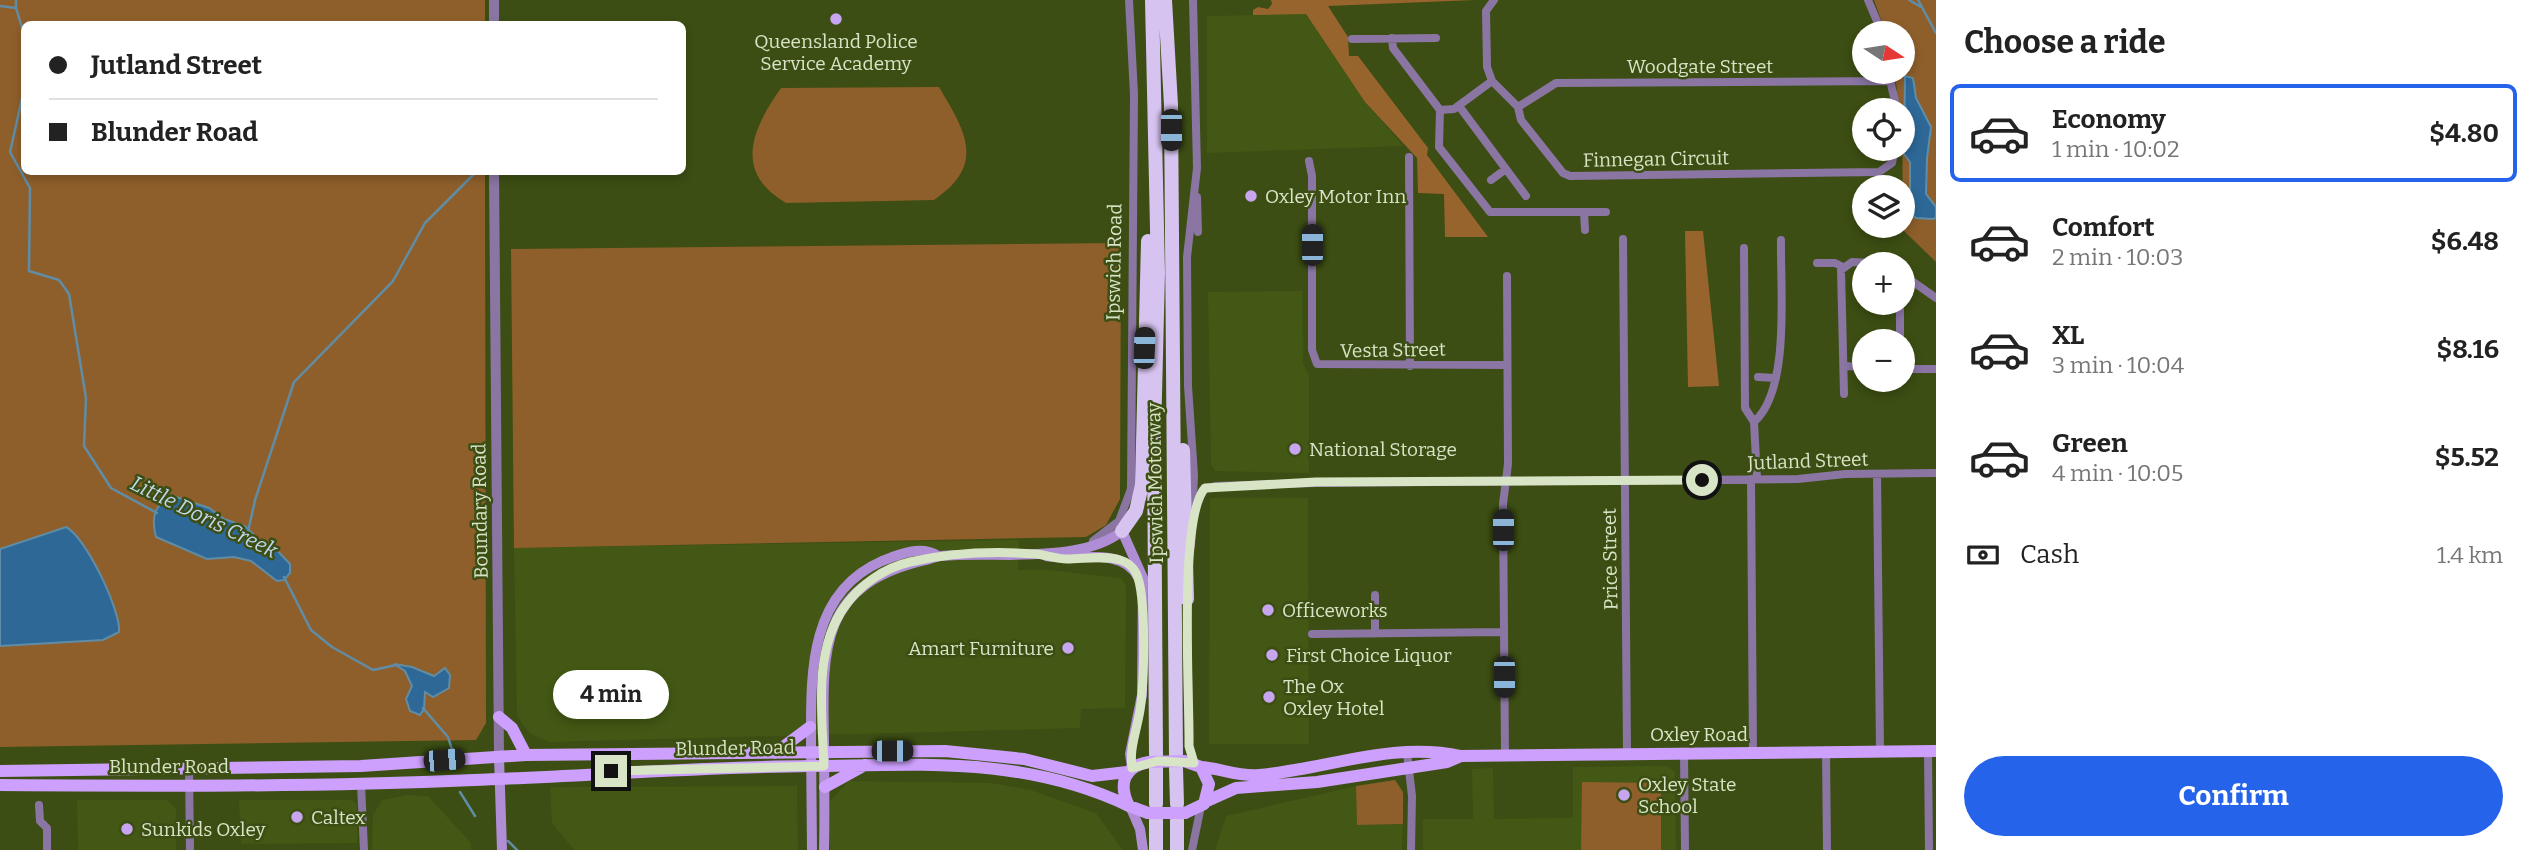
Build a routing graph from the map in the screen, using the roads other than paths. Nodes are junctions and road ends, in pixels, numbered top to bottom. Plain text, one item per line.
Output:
1 (494, 0) edge
2 (1129, 0) edge
3 (1152, 0) edge
4 (1165, 0) edge
5 (1175, 0) edge
6 (1193, 0) edge
7 (1494, 0) edge
8 (1868, 0) edge
9 (494, 21) edge
10 (1877, 21) edge
11 (1392, 38) junction
12 (1436, 38) dead end
13 (1352, 39) dead end
14 (1168, 45) junction
15 (1852, 77) edge
16 (1492, 81) junction
17 (1459, 106) junction
18 (1518, 107) junction
19 (1440, 110) junction
20 (1409, 157) dead end
21 (1157, 160) junction
22 (1197, 160) junction
23 (1309, 161) dead end
24 (1892, 161) edge
25 (1506, 169) junction
26 (494, 175) edge
27 (1491, 180) dead end
28 (1526, 196) dead end
29 (1584, 212) junction
30 (1606, 212) dead end
31 (1585, 230) dead end
32 (1198, 232) dead end
33 (1623, 239) dead end
34 (1781, 240) dead end
35 (1744, 248) dead end
36 (1852, 262) edge
37 (1817, 263) dead end
38 (1843, 267) junction
39 (1507, 276) dead end
40 (1915, 284) edge
41 (1936, 298) edge
42 (1507, 365) junction
43 (1410, 366) junction
44 (1844, 366) junction
45 (1852, 366) edge
46 (1915, 369) edge
47 (1936, 369) edge
48 (1758, 377) dead end
49 (1775, 378) junction
50 (1844, 394) dead end
51 (1754, 422) junction
52 (1174, 424) junction
53 (1936, 473) edge
54 (1877, 474) junction
55 (1754, 479) junction
56 (1625, 480) junction
57 (1505, 481) junction
58 (1194, 514) junction
59 (1120, 526) junction
60 (1037, 554) junction
61 (938, 556) junction
62 (1375, 595) dead end
63 (1142, 596) junction
64 (1187, 599) junction
65 (1504, 632) junction
66 (1312, 634) dead end
67 (1375, 634) junction
68 (499, 717) junction
69 (810, 727) junction
70 (817, 751) junction
71 (1880, 751) junction
72 (1932, 751) edge
73 (1753, 752) junction
74 (1826, 752) junction
75 (775, 753) junction
76 (1407, 753) junction
77 (1684, 753) junction
78 (1627, 754) junction
79 (526, 755) junction
80 (1505, 755) junction
81 (1461, 756) junction
82 (499, 757) junction
83 (1154, 762) junction
84 (1186, 763) junction
85 (865, 765) junction
86 (818, 766) junction
87 (1409, 767) junction
88 (189, 768) junction
89 (1130, 770) junction
90 (0, 771) edge
91 (500, 778) junction
92 (361, 784) junction
93 (0, 785) edge
94 (189, 786) junction
95 (825, 787) junction
96 (1204, 803) junction
97 (39, 804) dead end
98 (1129, 806) junction
99 (1153, 812) junction
100 (1179, 812) junction
101 (47, 850) edge
102 (190, 850) edge
103 (364, 850) edge
104 (502, 850) edge
105 (812, 850) edge
106 (824, 850) edge
107 (1143, 850) edge
108 (1156, 850) edge
109 (1177, 850) edge
110 (1192, 850) edge
111 (1411, 850) edge
112 (1685, 850) edge
113 (1827, 850) edge
114 (1929, 850) edge

1 - 9 street
2 - 59 street, Ipswich Road
3 - 21 highway, Ipswich Motorway
4 - 14 highway, Ipswich Motorway
5 - 14 highway
6 - 22 street
7 - 16 street
8 - 10 street
11 - 12 street
11 - 13 street
11 - 19 street
14 - 52 highway, Ipswich Motorway
15 - 18 street, Woodgate Street
16 - 17 street
16 - 18 street, Finnegan Circuit
17 - 19 street
17 - 25 street
18 - 24 street, Finnegan Circuit
19 - 29 street
20 - 43 street
21 - 59 highway
21 - 83 highway, Ipswich Motorway
22 - 32 street
22 - 58 street
23 - 43 street, Vesta Street
25 - 27 street
25 - 28 street
26 - 68 street, Boundary Road
29 - 30 street
29 - 31 street
33 - 56 street, Price Street
34 - 49 street
35 - 51 street
36 - 38 street
37 - 38 street
38 - 44 street
39 - 42 street
40 - 41 street
42 - 43 street, Vesta Street
42 - 57 street
44 - 45 street
44 - 50 street
46 - 47 street
48 - 49 street
49 - 51 street
51 - 55 street
52 - 64 highway
52 - 84 highway, Ipswich Motorway
53 - 54 street, Jutland Street
54 - 55 street, Jutland Street
54 - 71 street
55 - 56 street, Jutland Street
55 - 73 street
56 - 57 street, Jutland Street
56 - 78 street, Price Street
57 - 58 street, Jutland Street
57 - 65 street
58 - 64 street
59 - 60 main road
59 - 63 main road
60 - 61 main road
60 - 63 main road
61 - 69 main road
61 - 70 main road
62 - 67 street
63 - 89 main road
64 - 84 street
65 - 67 street
65 - 80 street
66 - 67 street
68 - 79 main road
68 - 82 street, Boundary Road
69 - 70 main road
69 - 75 main road
70 - 75 main road, Blunder Road
70 - 86 main road
70 - 89 main road, Blunder Road
71 - 72 main road, Oxley Road
71 - 74 main road, Oxley Road
72 - 114 street
73 - 74 main road, Oxley Road
73 - 77 main road, Oxley Road
74 - 113 street
75 - 79 main road, Blunder Road
76 - 81 main road, Oxley Road
76 - 84 main road, Oxley Road
76 - 87 street
77 - 78 main road, Oxley Road
77 - 112 street
78 - 80 main road, Oxley Road
79 - 82 main road, Blunder Road
80 - 81 main road, Oxley Road
81 - 87 main road, Oxley Road
82 - 88 main road, Blunder Road
82 - 91 main road, Boundary Road
83 - 84 main road, Oxley Road, bridge
83 - 89 main road, Blunder Road
83 - 99 highway, Ipswich Motorway
84 - 96 main road
84 - 100 highway, Ipswich Motorway
85 - 86 main road, Blunder Road
85 - 95 main road
85 - 98 main road, Blunder Road
86 - 91 main road, Blunder Road
86 - 95 main road
86 - 105 main road
87 - 96 main road, Oxley Road
87 - 111 street
88 - 90 main road, Blunder Road
88 - 94 street
89 - 98 main road
91 - 92 main road, Blunder Road
91 - 104 main road, Boundary Road
92 - 94 main road, Blunder Road
92 - 103 street
93 - 94 main road, Blunder Road
94 - 102 street
95 - 106 main road
96 - 100 main road, Oxley Road
96 - 110 street
97 - 101 street
98 - 99 main road, Blunder Road
98 - 107 main road
99 - 100 main road, bridge
99 - 108 highway, Ipswich Motorway
100 - 109 highway, Ipswich Motorway

